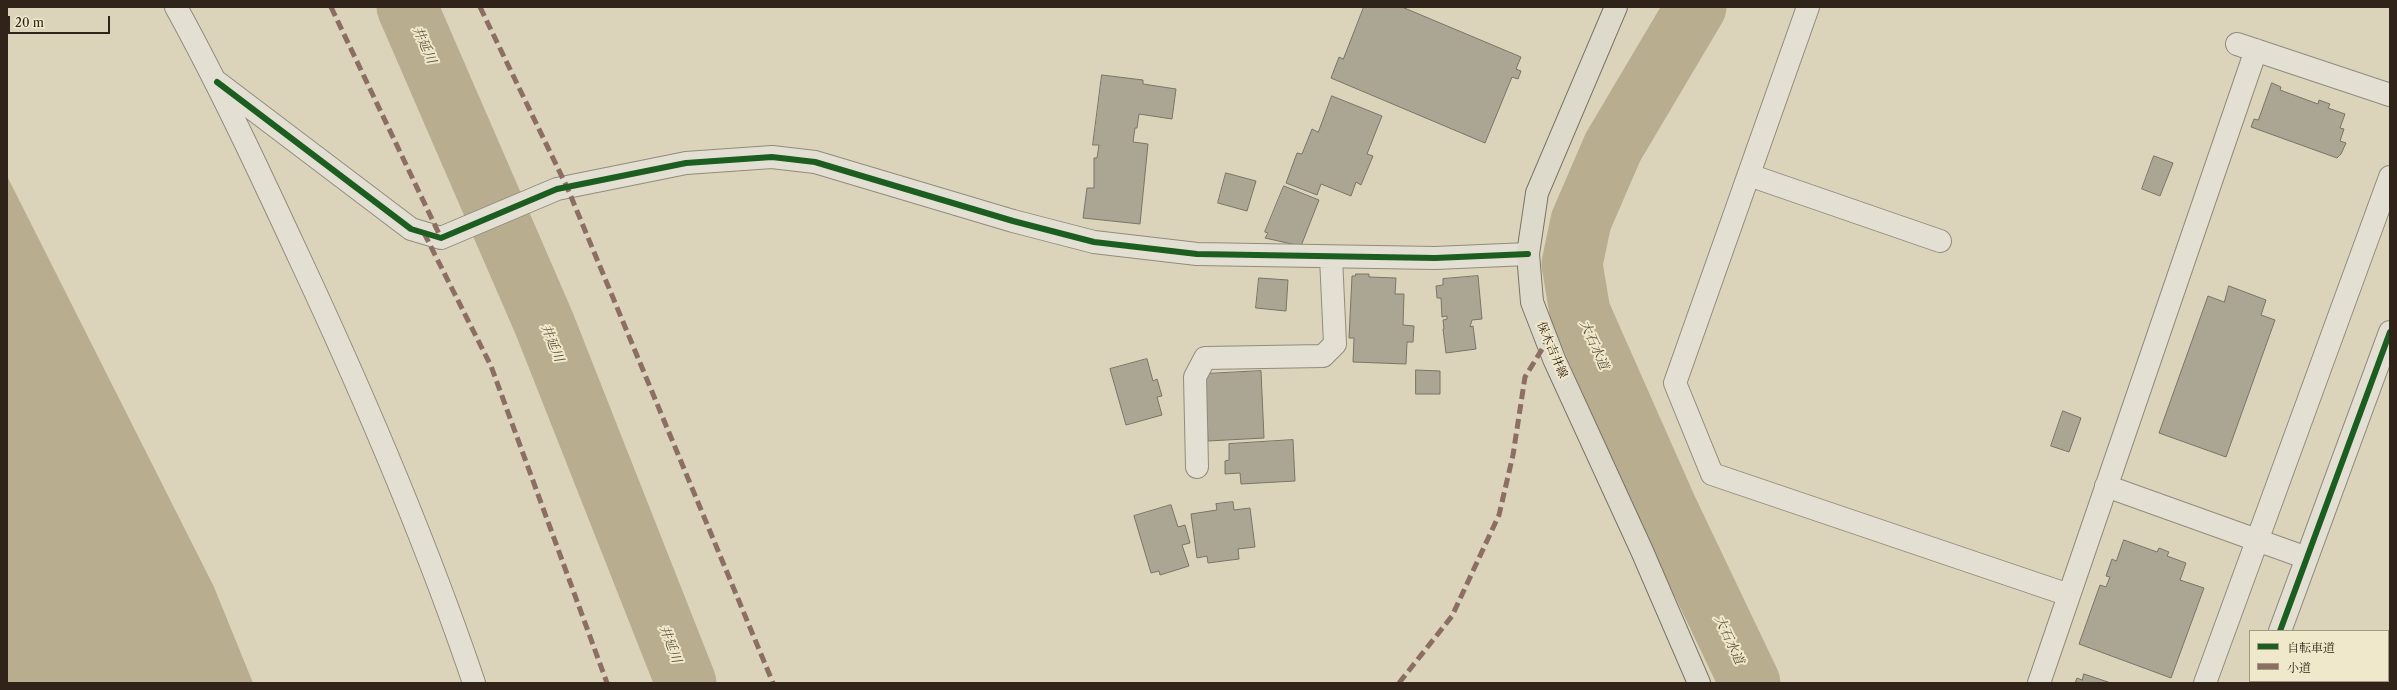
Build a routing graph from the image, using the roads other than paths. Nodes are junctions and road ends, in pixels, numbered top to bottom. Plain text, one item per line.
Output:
1 (176, 7) edge
2 (1616, 7) edge
3 (1808, 7) edge
4 (217, 82) junction
5 (2390, 95) edge
6 (1749, 175) junction
7 (2390, 177) edge
8 (1940, 241) dead end
9 (1528, 254) junction
10 (1331, 257) junction
11 (2390, 332) edge
12 (1197, 467) dead end
13 (2106, 486) junction
14 (2257, 540) junction
15 (2307, 558) junction
16 (2069, 595) junction
17 (2280, 630) edge
18 (474, 683) edge
19 (1699, 683) edge
20 (2039, 683) edge
21 (2205, 683) edge

1 - 4 street
2 - 9 main road, 保木吉井線
3 - 6 street
4 - 10 street
4 - 18 street
5 - 13 street
6 - 8 street
6 - 16 street
7 - 14 street
9 - 10 street
9 - 19 main road, 保木吉井線
10 - 12 street
11 - 15 street
13 - 14 street
13 - 16 street
14 - 15 street
14 - 21 street
15 - 17 street
16 - 20 street

